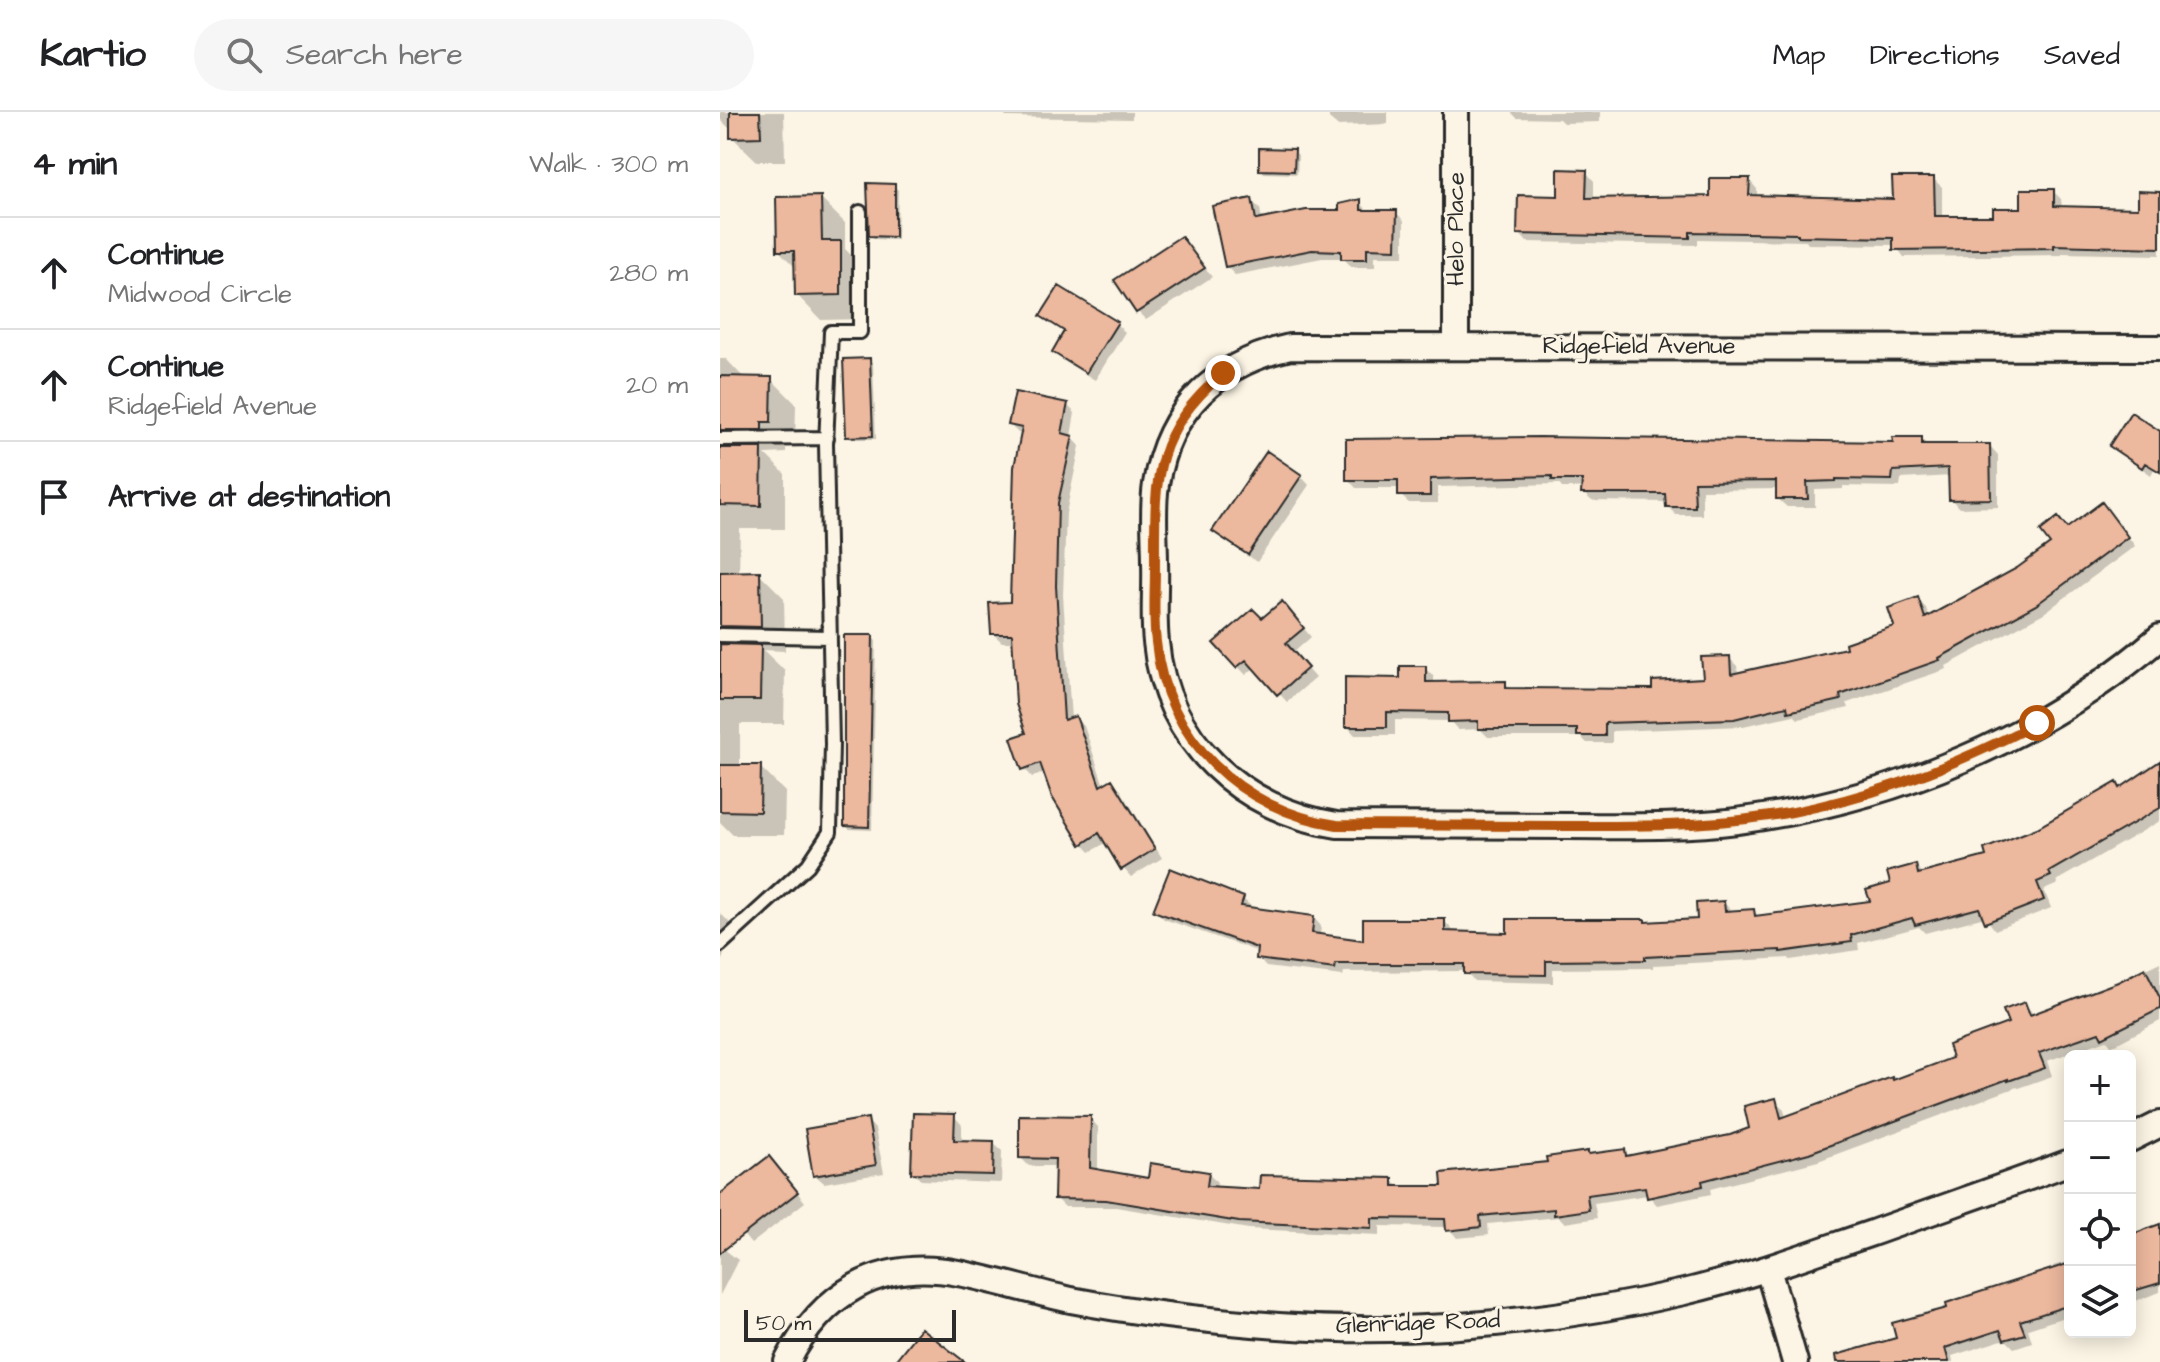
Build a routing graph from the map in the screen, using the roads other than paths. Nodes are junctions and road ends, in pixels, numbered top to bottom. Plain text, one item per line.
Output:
1 (1456, 112) edge
2 (860, 212) dead end
3 (1456, 345) junction
4 (2160, 348) edge
5 (827, 438) junction
6 (720, 439) edge
7 (720, 635) edge
8 (830, 637) junction
9 (2160, 637) edge
10 (720, 945) edge
11 (2160, 1124) edge
12 (2136, 1136) edge
13 (2064, 1164) edge
14 (1768, 1269) junction
15 (787, 1362) edge
16 (1795, 1362) edge

1 - 3 street, Helo Place
2 - 5 lane
3 - 4 street, Ridgefield Avenue
3 - 9 street, Ridgefield Avenue
5 - 6 lane
5 - 8 lane
7 - 8 lane
8 - 10 lane
11 - 12 street
13 - 14 street, Glenridge Road
14 - 15 street, Glenridge Road
14 - 16 street

